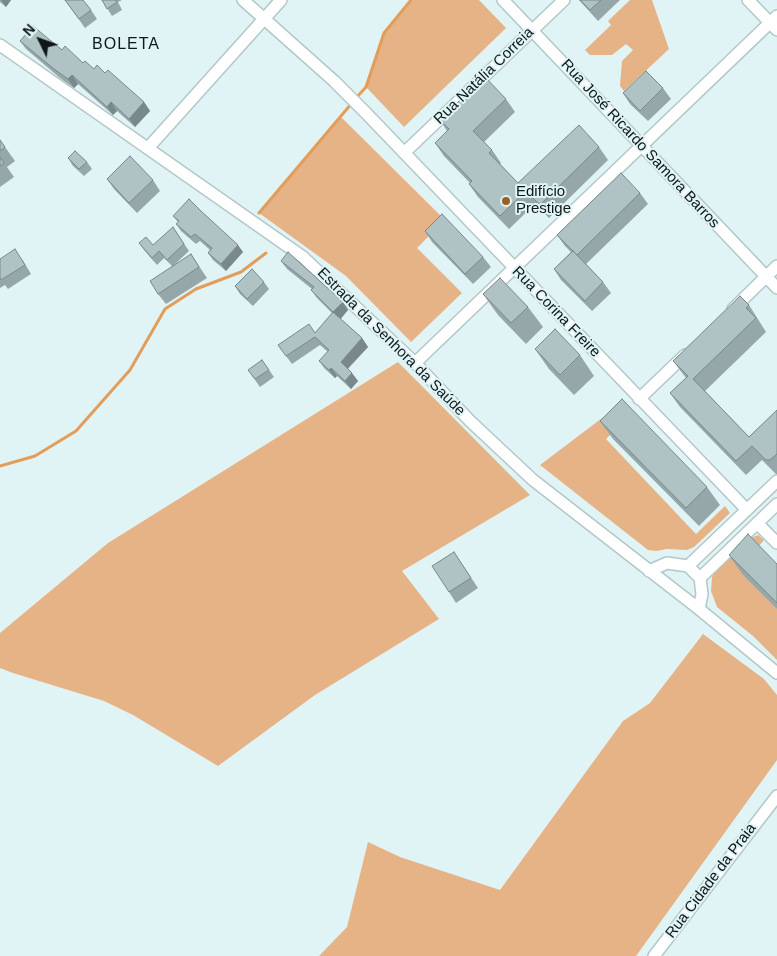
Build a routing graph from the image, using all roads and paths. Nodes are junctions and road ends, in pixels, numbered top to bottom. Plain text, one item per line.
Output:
1 (243, 0) edge
2 (282, 0) edge
3 (503, 0) edge
4 (564, 0) edge
5 (748, 0) edge
6 (264, 19) junction
7 (775, 23) edge
8 (532, 30) junction
9 (0, 45) edge
10 (641, 147) junction
11 (148, 148) junction
12 (404, 153) junction
13 (777, 266) edge
14 (514, 268) junction
15 (766, 277) junction
16 (777, 288) edge
17 (723, 318) edge
18 (695, 345) edge
19 (415, 363) junction
20 (639, 398) junction
21 (777, 481) edge
22 (777, 504) edge
23 (747, 510) junction
24 (757, 523) junction
25 (777, 543) edge
26 (688, 566) junction
27 (649, 571) junction
28 (700, 578) junction
29 (699, 609) junction
30 (764, 662) junction
31 (777, 673) edge
32 (777, 678) edge
33 (777, 792) edge
34 (777, 796) edge
35 (768, 807) junction
36 (654, 956) edge

1 - 6 street, Rua Corina Freire
2 - 6 street
3 - 8 street, Rua José Ricardo Samora Barros
4 - 8 street, Rua Natália Correia
5 - 7 street
6 - 11 street
6 - 12 street, Rua Corina Freire
7 - 10 street
8 - 10 street, Rua José Ricardo Samora Barros
8 - 12 street, Rua Natália Correia
9 - 11 street, Estrada da Senhora da Saúde
10 - 14 street
10 - 15 street, Rua José Ricardo Samora Barros
11 - 19 street, Estrada da Senhora da Saúde
12 - 14 street, Rua Corina Freire
13 - 15 street
14 - 19 street
14 - 20 street, Rua Corina Freire
15 - 16 street, Rua José Ricardo Samora Barros
15 - 17 street
18 - 20 street
19 - 27 street, Estrada da Senhora da Saúde
20 - 23 street, Rua Corina Freire
21 - 23 street
22 - 24 street
23 - 26 street
24 - 25 street
24 - 28 street
26 - 27 street
26 - 28 street
27 - 29 street, Estrada da Senhora da Saúde
28 - 29 street
29 - 30 street, Estrada da Senhora da Saúde
30 - 31 street
30 - 32 street
33 - 35 street
34 - 35 street
35 - 36 street, Rua Cidade da Praia

